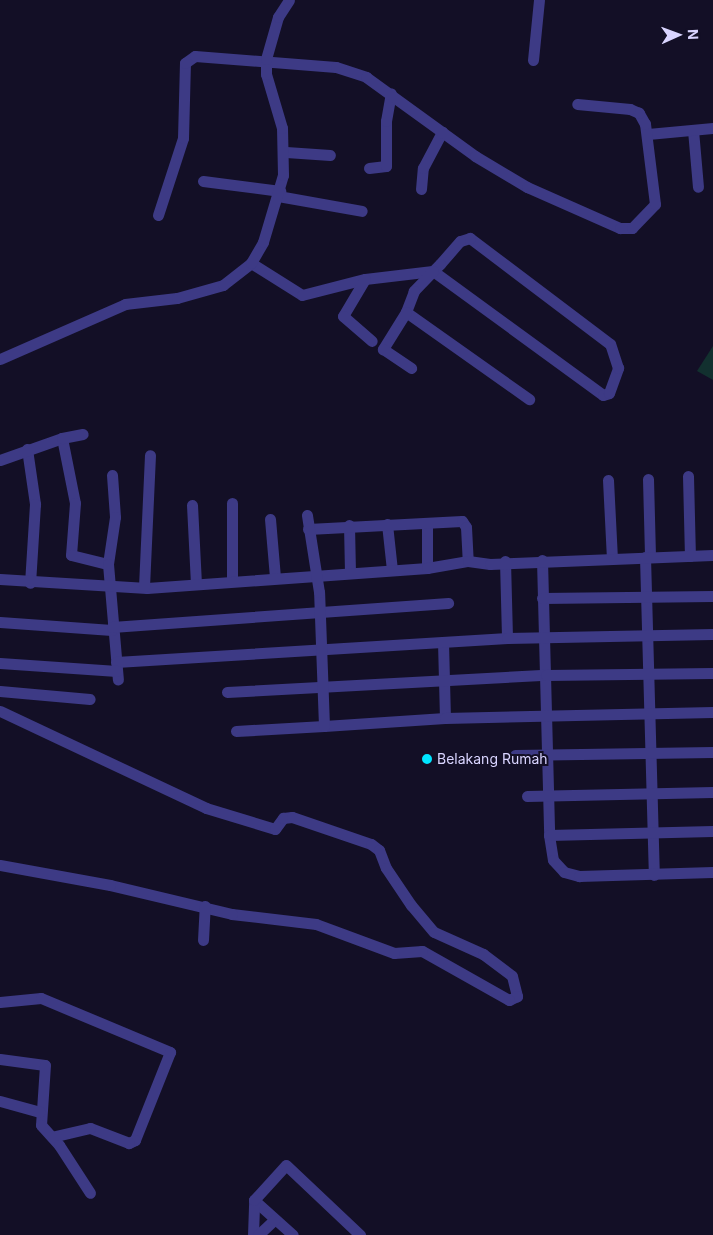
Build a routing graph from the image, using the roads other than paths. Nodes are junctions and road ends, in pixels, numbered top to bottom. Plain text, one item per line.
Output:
1 (289, 0) edge
2 (539, 0) edge
3 (266, 59) junction
4 (532, 60) dead end
5 (391, 93) junction
6 (578, 104) dead end
7 (713, 128) edge
8 (693, 130) junction
9 (442, 132) junction
10 (648, 134) junction
11 (286, 152) junction
12 (330, 155) dead end
13 (369, 168) dead end
14 (203, 181) dead end
15 (698, 187) dead end
16 (421, 190) dead end
17 (279, 193) junction
18 (362, 211) dead end
19 (158, 215) dead end
20 (251, 264) junction
21 (433, 271) junction
22 (365, 279) junction
23 (406, 312) junction
24 (372, 341) dead end
25 (0, 359) edge
26 (411, 368) dead end
27 (530, 399) dead end
28 (83, 434) dead end
29 (62, 438) junction
30 (27, 449) junction
31 (150, 454) dead end
32 (0, 460) edge
33 (112, 475) dead end
34 (688, 476) dead end
35 (648, 479) dead end
36 (608, 480) dead end
37 (232, 503) dead end
38 (192, 505) dead end
39 (307, 515) dead end
40 (270, 519) dead end
41 (427, 523) junction
42 (387, 524) junction
43 (349, 525) junction
44 (308, 529) junction
45 (713, 555) edge
46 (690, 556) junction
47 (648, 557) junction
48 (612, 558) junction
49 (505, 560) junction
50 (542, 560) junction
51 (468, 561) junction
52 (108, 564) junction
53 (427, 568) junction
54 (392, 570) junction
55 (350, 572) junction
56 (315, 575) junction
57 (275, 577) junction
58 (0, 579) edge
59 (232, 580) junction
60 (30, 583) junction
61 (196, 583) junction
62 (108, 585) junction
63 (144, 588) junction
64 (713, 596) edge
65 (542, 598) junction
66 (646, 598) junction
67 (448, 603) dead end
68 (320, 610) junction
69 (0, 622) edge
70 (112, 628) junction
71 (713, 634) edge
72 (647, 635) junction
73 (544, 637) junction
74 (507, 638) junction
75 (443, 642) junction
76 (323, 648) junction
77 (0, 663) edge
78 (117, 671) junction
79 (713, 673) edge
80 (648, 674) junction
81 (546, 675) junction
82 (444, 680) junction
83 (323, 686) junction
84 (0, 691) edge
85 (227, 692) dead end
86 (90, 698) dead end
87 (0, 711) edge
88 (649, 712) junction
89 (713, 712) edge
90 (547, 716) junction
91 (445, 718) junction
92 (324, 726) junction
93 (236, 731) dead end
94 (713, 752) edge
95 (548, 754) junction
96 (651, 754) junction
97 (515, 755) dead end
98 (713, 792) edge
99 (652, 793) junction
100 (527, 796) dead end
101 (550, 796) junction
102 (713, 831) edge
103 (654, 832) junction
104 (549, 835) junction
105 (0, 865) edge
106 (713, 872) edge
107 (654, 875) junction
108 (205, 906) junction
109 (203, 940) dead end
110 (0, 1002) edge
111 (0, 1059) edge
112 (0, 1101) edge
113 (40, 1112) junction
114 (52, 1137) junction
115 (90, 1193) dead end
116 (254, 1200) junction
117 (275, 1219) junction
118 (253, 1235) edge
119 (258, 1235) edge
120 (293, 1235) edge
121 (360, 1235) edge

1 - 3 street
2 - 4 street
3 - 5 street
3 - 11 street
3 - 19 street
5 - 9 street
5 - 13 street
6 - 10 street
7 - 8 street
8 - 10 street
8 - 15 street
9 - 10 street
9 - 16 street
11 - 12 street
11 - 17 street
14 - 17 street
17 - 18 street
17 - 20 street
20 - 22 street
20 - 25 street
21 - 21 street
21 - 22 street
21 - 23 street
22 - 24 street
23 - 26 street
23 - 27 street
28 - 29 street
29 - 30 street
29 - 52 street
30 - 32 street
30 - 60 street
31 - 63 street
33 - 52 street
34 - 46 street
35 - 47 street
36 - 48 street
37 - 59 street
38 - 61 street
39 - 44 street
40 - 57 street
41 - 42 street
41 - 51 street
41 - 53 street
42 - 43 street
42 - 54 street
43 - 44 street
43 - 55 street
44 - 56 street
45 - 46 street
46 - 47 street
47 - 48 street
47 - 66 street
48 - 50 street
49 - 50 street
49 - 51 street
49 - 74 street
50 - 65 street
51 - 53 street
52 - 62 street
53 - 54 street
54 - 55 street
55 - 56 street
56 - 57 street
56 - 68 street
57 - 59 street
58 - 60 street
59 - 61 street
60 - 62 street
61 - 63 street
62 - 63 street
62 - 70 street
64 - 66 street
65 - 66 street
65 - 73 street
66 - 72 street
67 - 68 street
68 - 70 street
68 - 76 street
69 - 70 street
70 - 78 street
71 - 72 street
72 - 73 street
72 - 80 street
73 - 74 street
73 - 81 street
74 - 75 street
75 - 76 street
75 - 82 street
76 - 78 street
76 - 83 street
77 - 78 street
79 - 80 street
80 - 81 street
80 - 88 street
81 - 82 street
81 - 90 street
82 - 83 street
82 - 91 street
83 - 85 street
83 - 92 street
84 - 86 street
87 - 108 street
88 - 89 street
88 - 90 street
88 - 96 street
90 - 91 street
90 - 95 street
91 - 92 street
92 - 93 street
94 - 96 street
95 - 96 street
95 - 97 street
95 - 101 street
96 - 99 street
98 - 99 street
99 - 101 street
99 - 103 street
100 - 101 street
101 - 104 street
102 - 103 street
103 - 104 street
103 - 107 street
104 - 107 street
105 - 108 street
106 - 107 street
108 - 109 street
110 - 114 street
111 - 113 street
112 - 113 street
113 - 114 street
114 - 115 street
116 - 117 street
116 - 118 street
116 - 121 street
117 - 119 street
117 - 120 street

